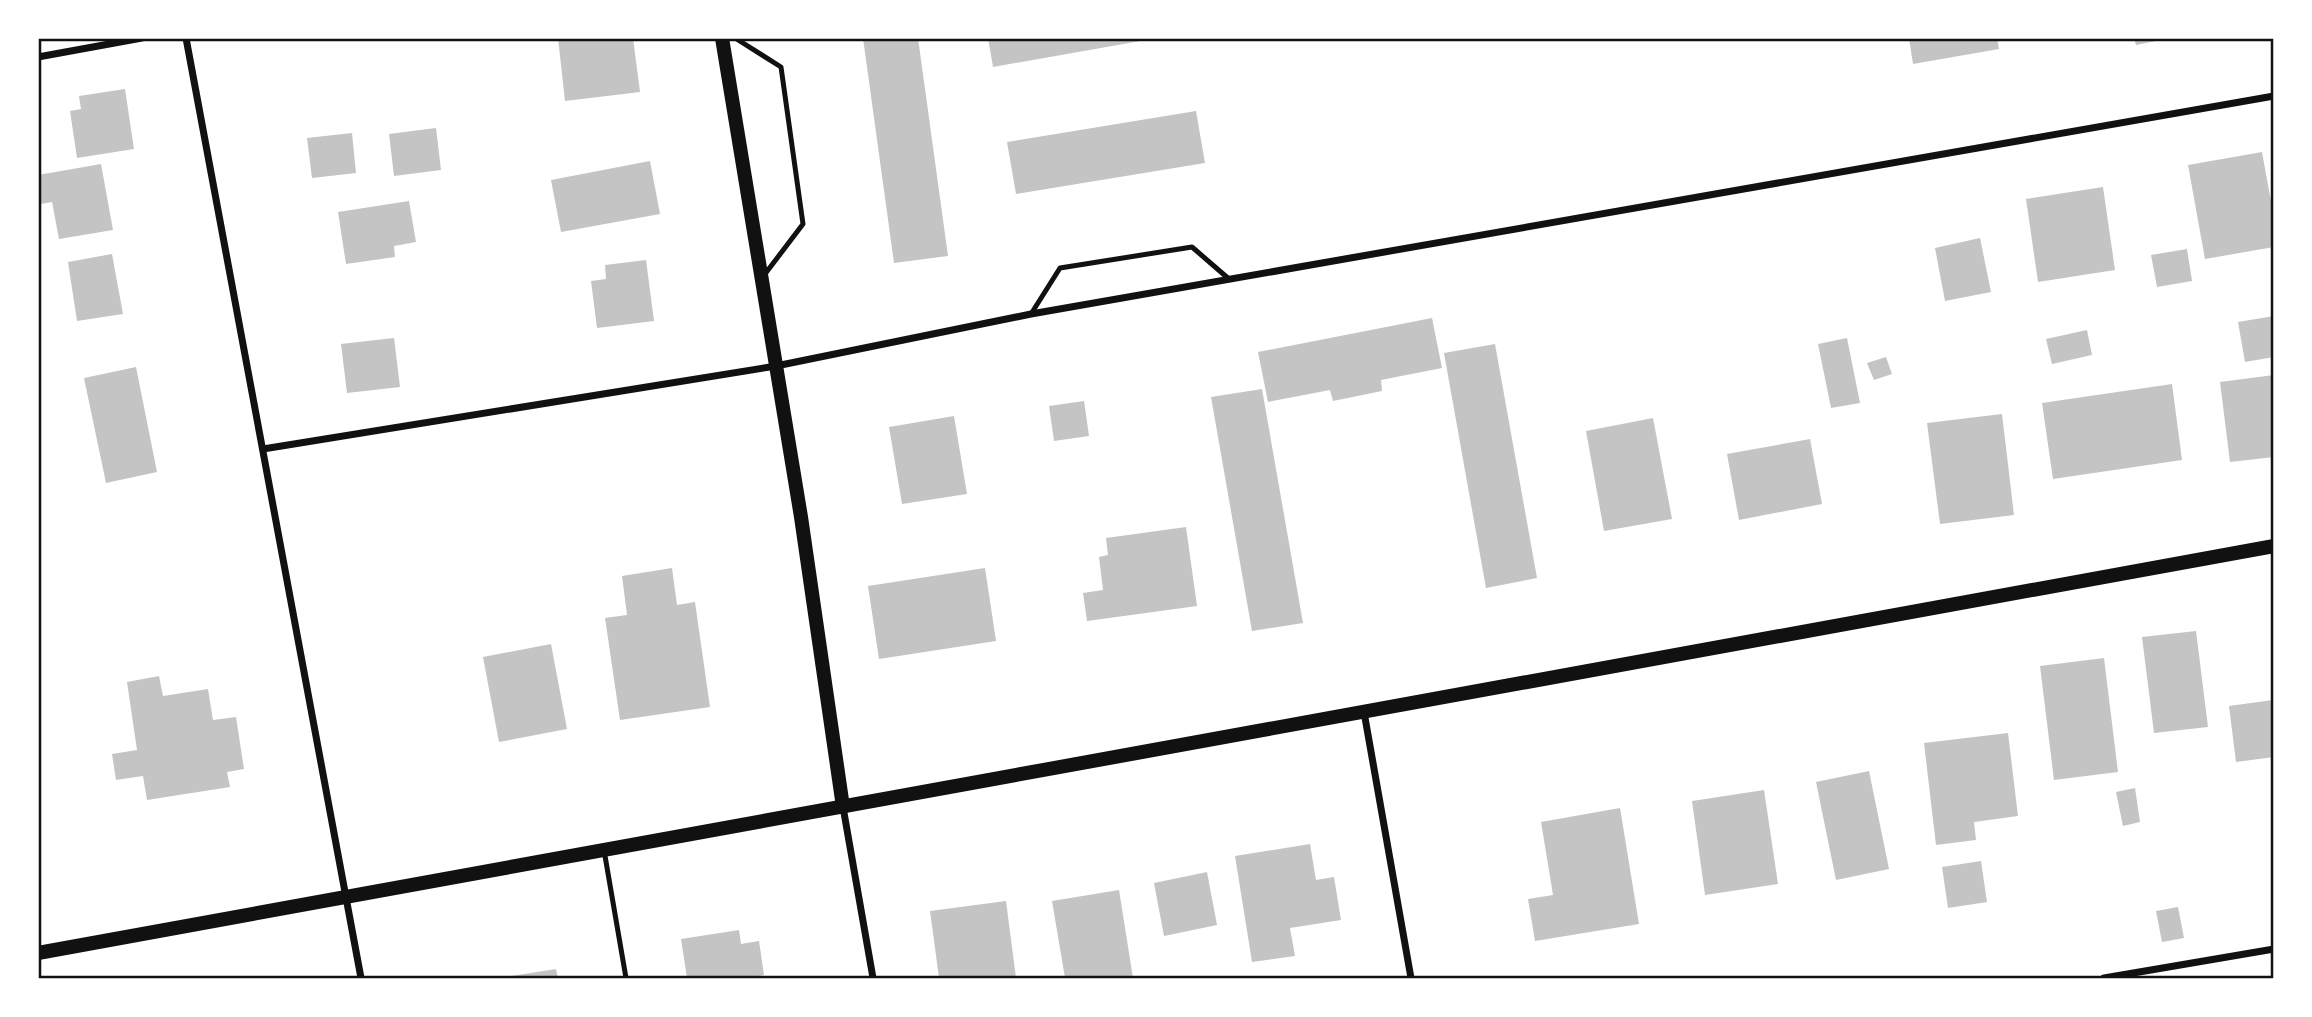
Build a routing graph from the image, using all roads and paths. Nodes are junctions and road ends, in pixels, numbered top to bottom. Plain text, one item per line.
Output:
1 (142, 38) edge
2 (186, 38) edge
3 (723, 38) edge
4 (735, 38) edge
5 (38, 57) edge
6 (2273, 96) edge
7 (761, 279) junction
8 (1229, 279) junction
9 (1031, 314) junction
10 (776, 366) junction
11 (263, 449) junction
12 (2273, 547) edge
13 (1364, 712) junction
14 (843, 807) junction
15 (604, 850) junction
16 (347, 897) junction
17 (2273, 949) edge
18 (38, 953) edge
19 (360, 978) edge
20 (626, 978) edge
21 (873, 978) edge
22 (1411, 978) edge
23 (2104, 978) edge

1 - 5 street
2 - 11 street
3 - 7 main road
4 - 7 lane
6 - 8 street
7 - 10 main road
8 - 9 street
8 - 9 lane
9 - 10 street
10 - 11 street
10 - 14 main road
11 - 16 street
12 - 13 main road
13 - 14 main road
13 - 22 street
14 - 15 main road
14 - 21 street
15 - 16 main road
15 - 20 lane
16 - 18 main road
16 - 19 street
17 - 23 street

